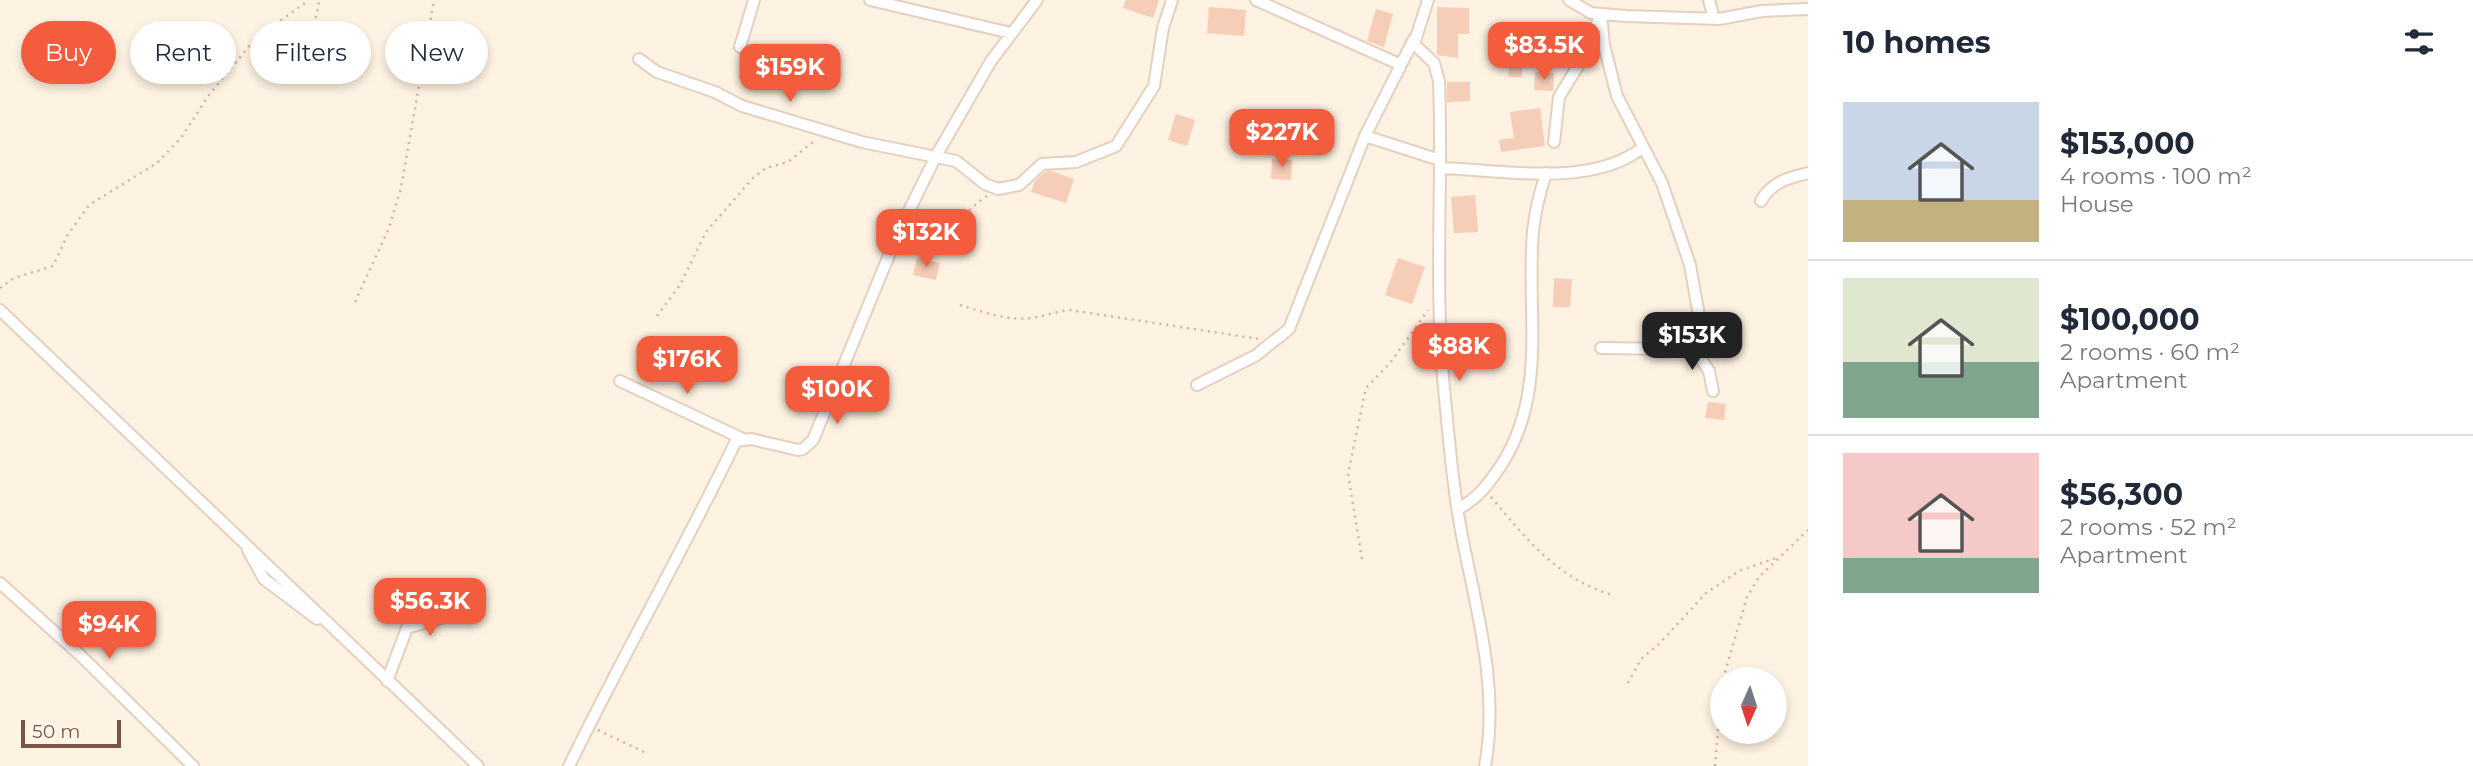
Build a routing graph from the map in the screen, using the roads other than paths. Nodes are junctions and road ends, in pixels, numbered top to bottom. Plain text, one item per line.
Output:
1 (754, 0) edge
2 (870, 0) edge
3 (1037, 0) edge
4 (1172, 0) edge
5 (1256, 0) edge
6 (1428, 0) edge
7 (1569, 0) edge
8 (1709, 0) edge
9 (1808, 9) edge
10 (1601, 15) junction
11 (1714, 19) junction
12 (1012, 33) junction
13 (1414, 39) junction
14 (740, 47) dead end
15 (639, 58) dead end
16 (1399, 64) junction
17 (1365, 136) junction
18 (1554, 142) dead end
19 (1642, 148) junction
20 (936, 156) junction
21 (1440, 164) junction
22 (1546, 173) junction
23 (1808, 173) edge
24 (1761, 201) dead end
25 (0, 310) edge
26 (1691, 344) junction
27 (1601, 348) dead end
28 (620, 382) dead end
29 (1198, 385) dead end
30 (1713, 391) dead end
31 (741, 438) junction
32 (1458, 509) junction
33 (0, 583) edge
34 (454, 592) dead end
35 (387, 681) junction
36 (193, 766) edge
37 (478, 766) edge
38 (569, 766) edge
39 (1485, 766) edge

1 - 14 street
2 - 12 street
3 - 12 street
4 - 20 street
5 - 16 street
6 - 13 street
7 - 10 street
8 - 11 street
9 - 11 street
10 - 11 street
10 - 18 street
10 - 19 street
12 - 20 street
13 - 16 street
13 - 21 street
15 - 20 street
16 - 17 street
17 - 21 street
17 - 29 street
19 - 22 street
19 - 26 street
20 - 31 street
21 - 22 street
21 - 32 street
22 - 32 street
23 - 24 street
25 - 35 street
26 - 27 street
26 - 30 street
28 - 31 street
31 - 38 street
32 - 39 street
33 - 36 street
34 - 35 street
35 - 37 street

